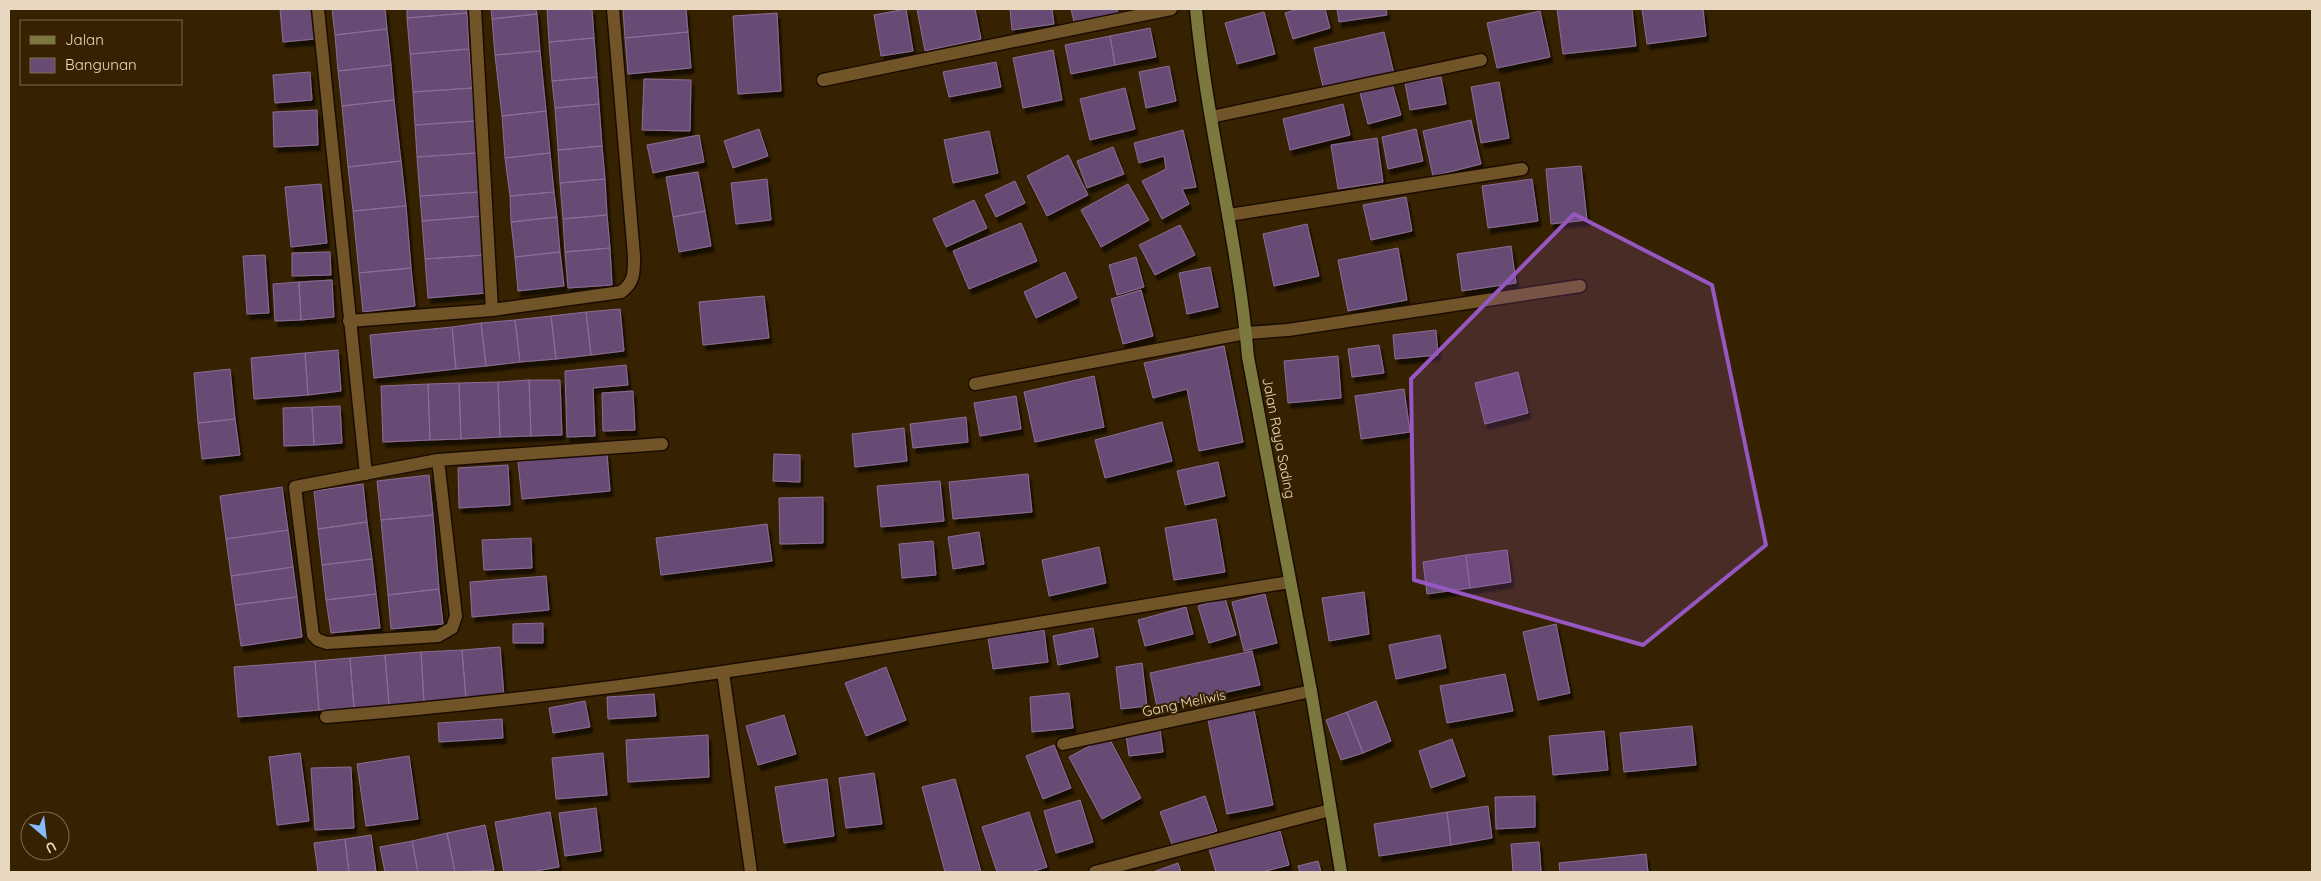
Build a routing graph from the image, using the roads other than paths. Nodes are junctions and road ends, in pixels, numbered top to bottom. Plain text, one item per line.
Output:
1 (318, 9) edge
2 (475, 9) edge
3 (613, 9) edge
4 (1171, 9) edge
5 (1196, 9) edge
6 (1481, 60) dead end
7 (823, 80) dead end
8 (1211, 117) junction
9 (1522, 169) dead end
10 (1229, 216) junction
11 (1580, 286) dead end
12 (492, 310) junction
13 (349, 321) junction
14 (1246, 333) junction
15 (974, 384) dead end
16 (662, 444) dead end
17 (438, 460) junction
18 (366, 474) junction
19 (1290, 582) junction
20 (723, 672) junction
21 (1311, 691) junction
22 (326, 717) dead end
23 (1063, 744) dead end
24 (1330, 810) junction
25 (750, 872) edge
26 (1095, 872) edge
27 (1341, 872) edge

1 - 13 street
2 - 12 street
3 - 12 street
4 - 7 street
5 - 8 street, Jalan Raya Sading
6 - 8 street
8 - 10 street, Jalan Raya Sading
9 - 10 street
10 - 14 street, Jalan Raya Sading
11 - 14 street
12 - 13 street
13 - 18 street
14 - 15 street
14 - 19 street, Jalan Raya Sading
16 - 17 street
17 - 18 street
17 - 18 street
19 - 20 street
19 - 21 street, Jalan Raya Sading
20 - 22 street
20 - 25 street
21 - 23 street, Gang Meliwis
21 - 24 street, Jalan Raya Sading
24 - 26 street
24 - 27 street, Jalan Raya Sading

